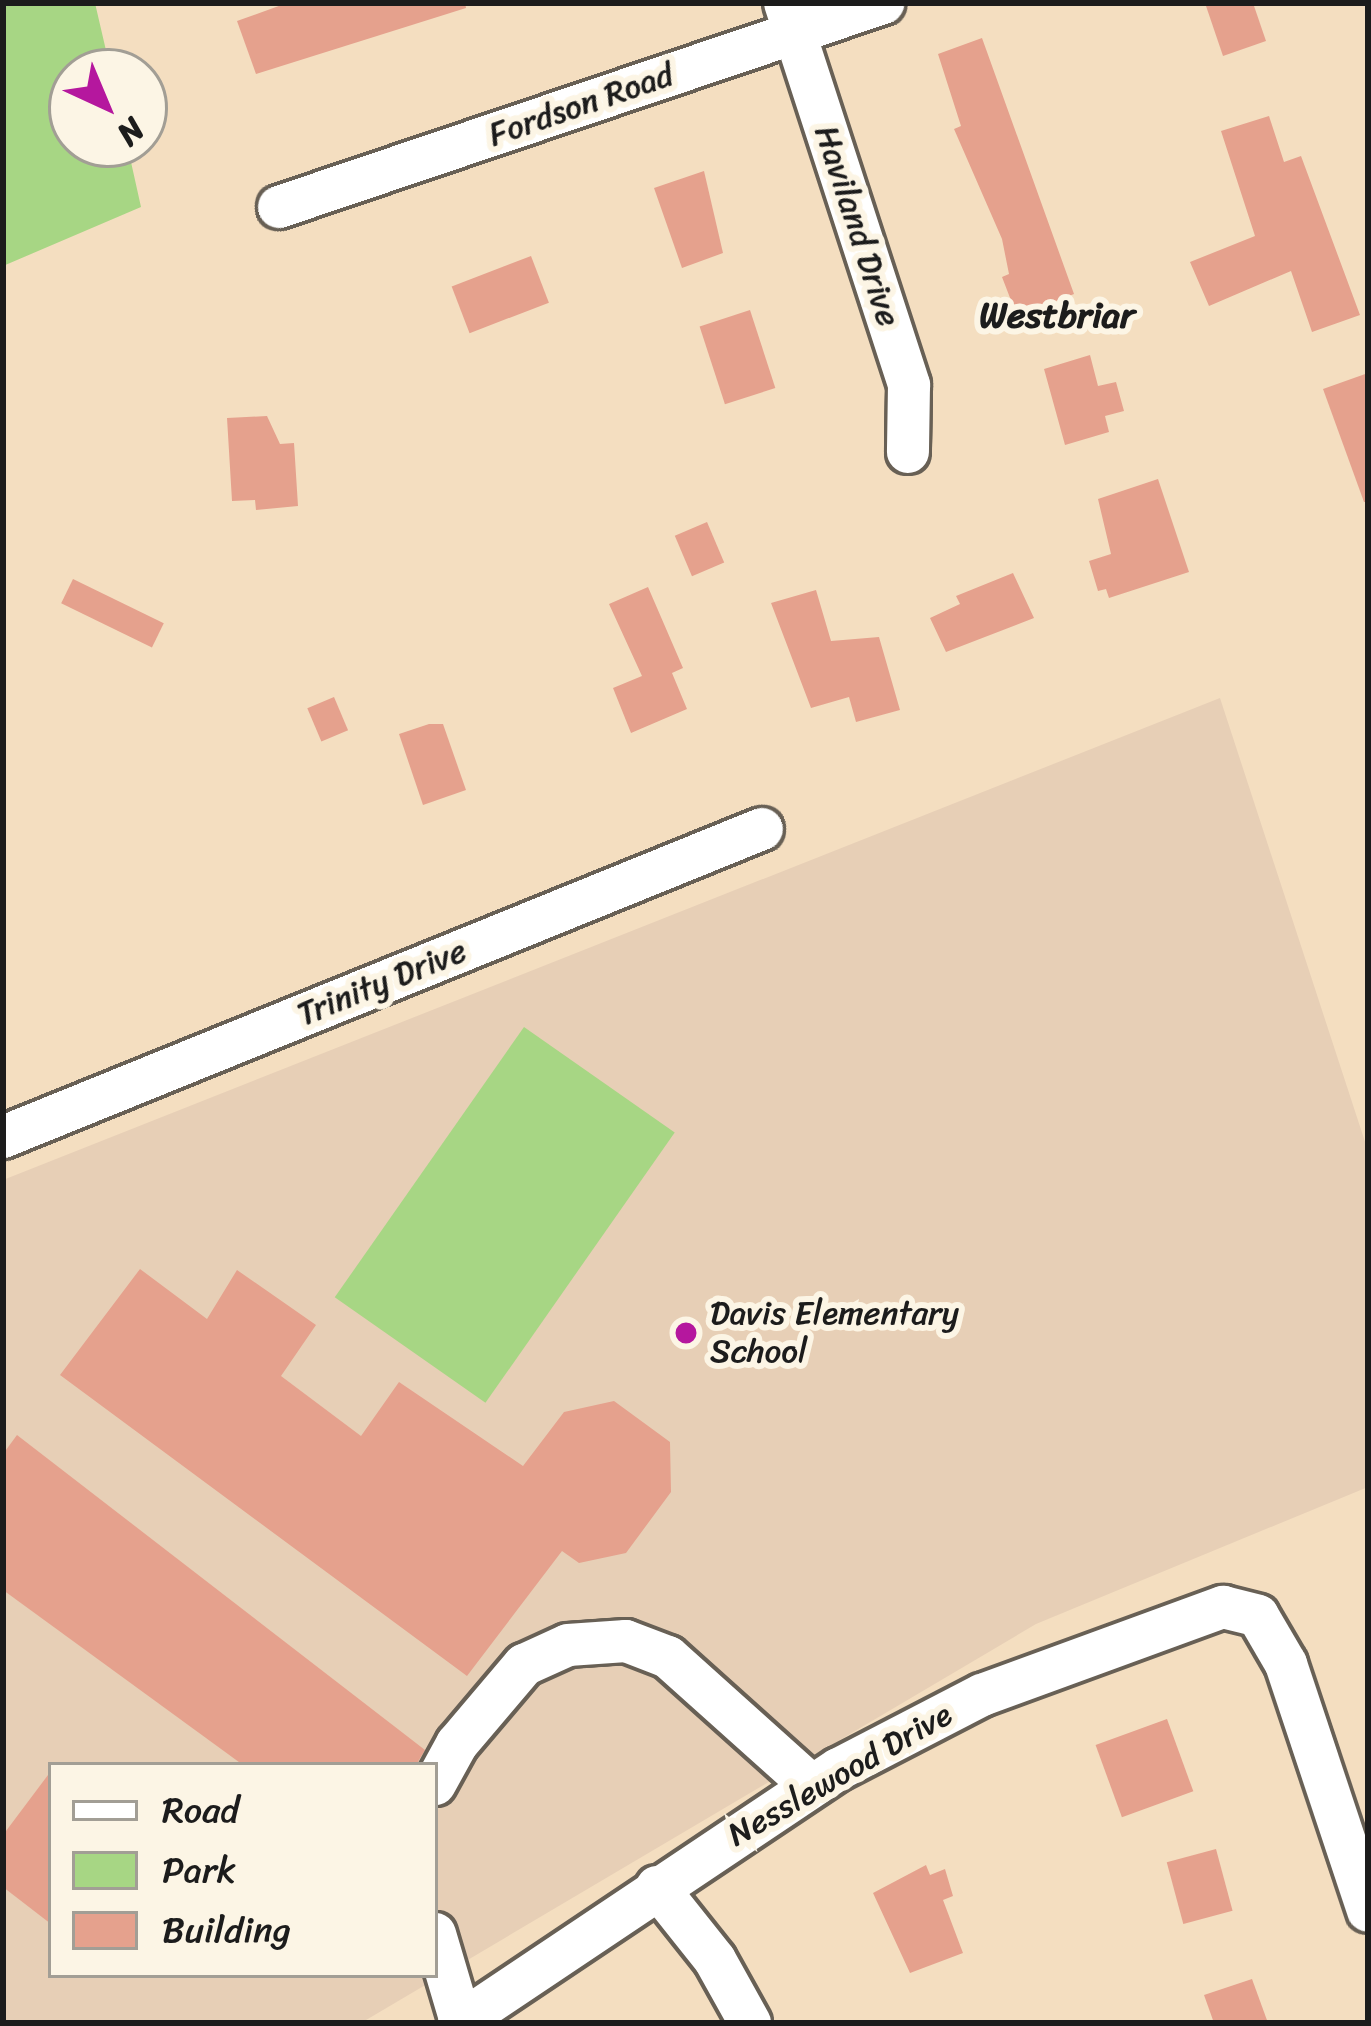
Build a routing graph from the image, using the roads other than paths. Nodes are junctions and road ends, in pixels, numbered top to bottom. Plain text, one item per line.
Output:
1 (883, 3) edge
2 (790, 18) edge
3 (280, 207) dead end
4 (908, 452) dead end
5 (762, 829) dead end
6 (3, 1137) edge
7 (438, 1779) edge
8 (812, 1786) junction
9 (658, 1887) junction
10 (1368, 1911) edge
11 (438, 1945) edge
12 (460, 2022) edge
13 (750, 2023) edge

1 - 2 street, Fordson Road
2 - 3 street, Fordson Road
2 - 4 street, Haviland Drive
5 - 6 street, Trinity Drive
7 - 8 street
8 - 9 street, Nesslewood Drive
8 - 10 street, Nesslewood Drive
9 - 12 street, Nesslewood Drive
9 - 13 street
11 - 12 street

